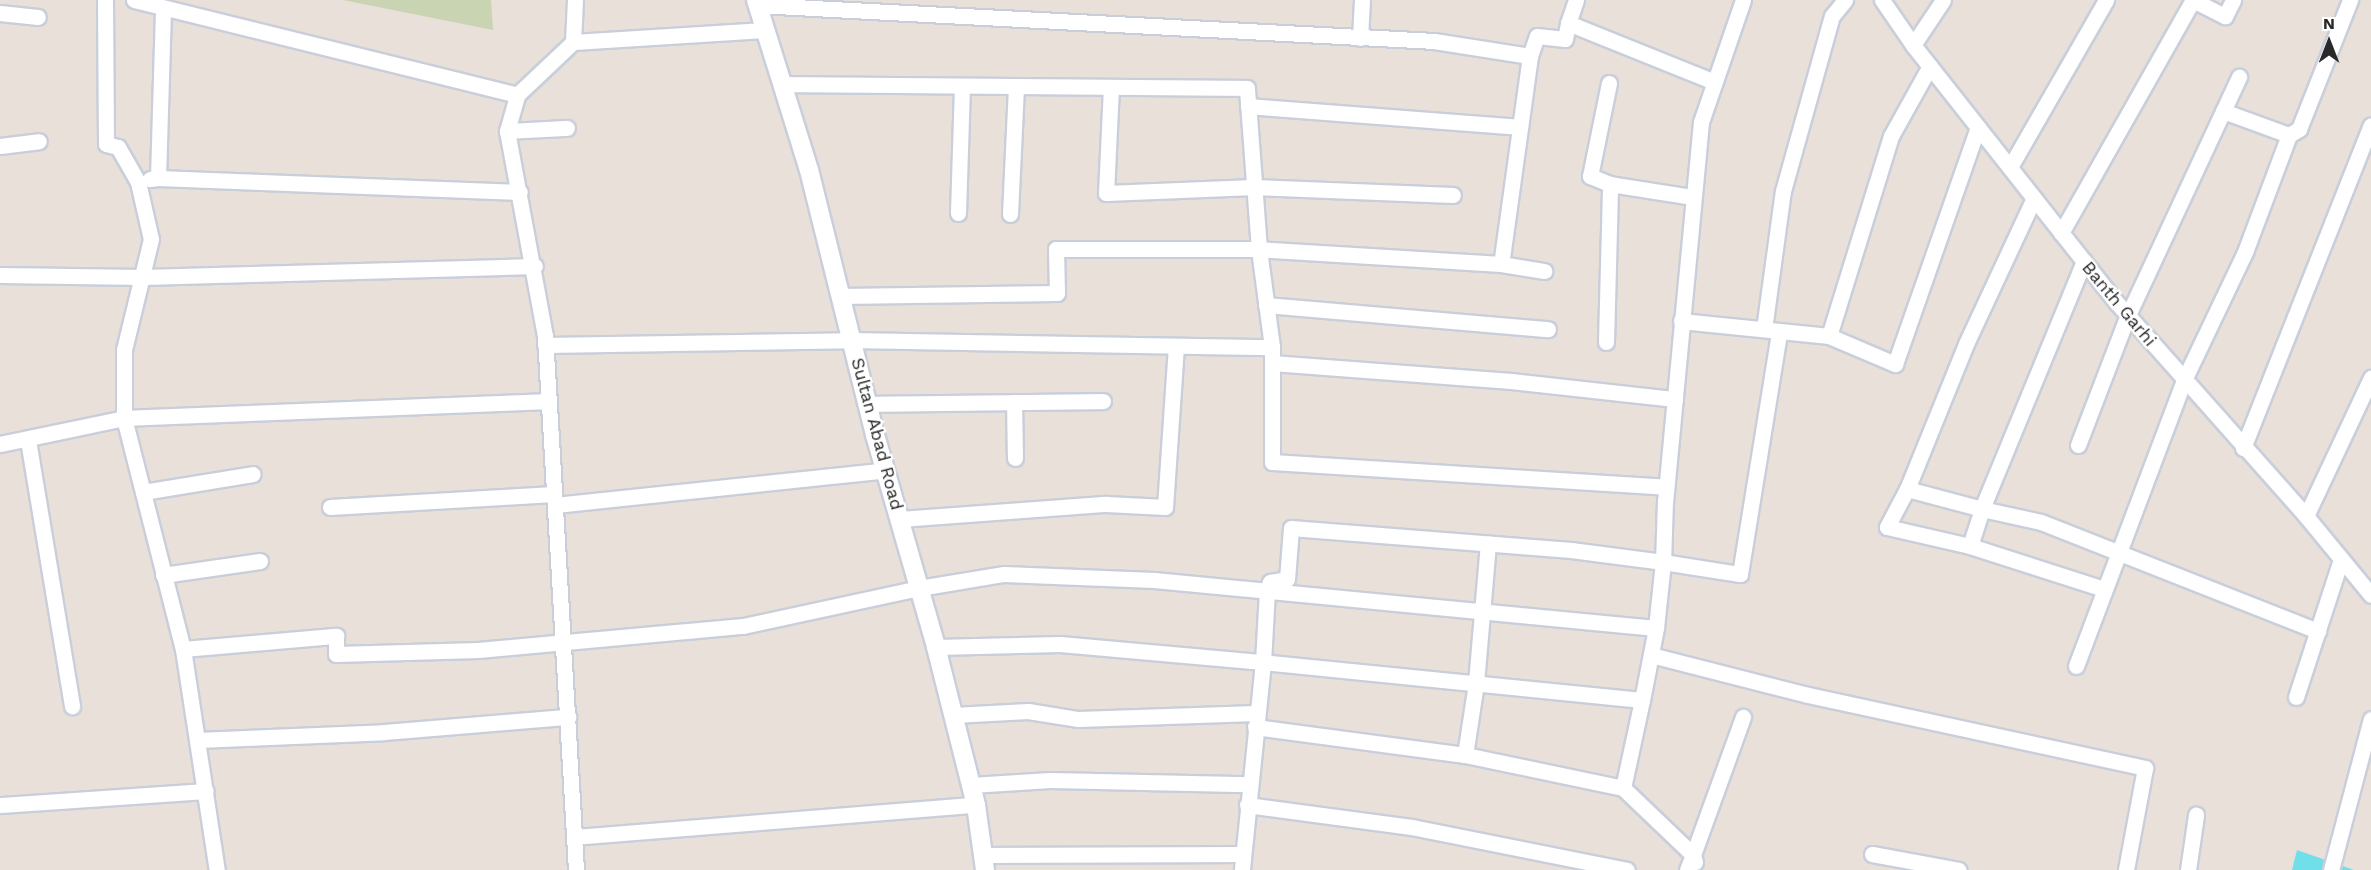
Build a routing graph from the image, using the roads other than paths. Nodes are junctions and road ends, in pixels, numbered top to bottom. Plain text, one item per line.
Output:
1 (105, 0) edge
2 (134, 0) edge
3 (575, 0) edge
4 (1362, 0) edge
5 (1576, 0) edge
6 (1743, 0) edge
7 (1845, 0) edge
8 (1882, 0) edge
9 (1943, 0) edge
10 (2106, 0) edge
11 (2233, 0) edge
12 (2350, 0) edge
13 (756, 2) edge
14 (163, 9) junction
15 (0, 13) edge
16 (39, 17) dead end
17 (1568, 23) junction
18 (765, 30) junction
19 (1360, 38) junction
20 (573, 42) junction
21 (1913, 45) junction
22 (1530, 56) junction
23 (1930, 66) junction
24 (2239, 77) dead end
25 (1715, 82) junction
26 (1609, 83) dead end
27 (782, 84) junction
28 (962, 86) junction
29 (1016, 87) junction
30 (1111, 87) junction
31 (517, 94) junction
32 (1248, 106) junction
33 (2223, 111) junction
34 (2371, 125) edge
35 (1520, 127) junction
36 (1978, 127) junction
37 (567, 128) dead end
38 (507, 131) junction
39 (2289, 135) junction
40 (39, 141) dead end
41 (0, 146) edge
42 (2010, 166) junction
43 (158, 178) junction
44 (138, 182) junction
45 (1610, 184) junction
46 (1254, 187) junction
47 (520, 192) junction
48 (1453, 195) dead end
49 (1692, 197) junction
50 (2034, 198) junction
51 (958, 213) dead end
52 (1010, 214) dead end
53 (2061, 233) junction
54 (1259, 249) junction
55 (2084, 261) junction
56 (1501, 264) junction
57 (535, 266) junction
58 (1544, 272) dead end
59 (0, 274) edge
60 (143, 277) junction
61 (840, 296) junction
62 (1266, 305) junction
63 (2128, 315) junction
64 (1681, 321) junction
65 (1548, 329) dead end
66 (1764, 329) junction
67 (1779, 333) junction
68 (1829, 336) junction
69 (851, 340) junction
70 (1606, 342) dead end
71 (545, 345) junction
72 (1176, 345) junction
73 (1272, 347) junction
74 (1272, 363) junction
75 (2371, 378) edge
76 (2184, 380) junction
77 (1675, 399) junction
78 (549, 401) junction
79 (1102, 401) dead end
80 (1014, 402) junction
81 (867, 404) junction
82 (124, 418) junction
83 (28, 440) junction
84 (0, 444) edge
85 (2078, 445) dead end
86 (2243, 448) junction
87 (1015, 458) dead end
88 (886, 470) junction
89 (252, 474) dead end
90 (1666, 487) junction
91 (1907, 489) junction
92 (143, 492) junction
93 (555, 499) junction
94 (330, 507) dead end
95 (1982, 509) junction
96 (2306, 516) junction
97 (900, 519) junction
98 (1488, 544) junction
99 (1970, 546) junction
100 (2119, 553) junction
101 (2341, 559) junction
102 (260, 561) dead end
103 (1664, 562) junction
104 (163, 575) junction
105 (919, 588) junction
106 (2104, 589) junction
107 (1267, 591) junction
108 (2370, 592) edge
109 (1483, 611) junction
110 (1656, 628) junction
111 (2318, 631) junction
112 (563, 643) junction
113 (936, 647) junction
114 (183, 649) junction
115 (1651, 655) junction
116 (1263, 662) junction
117 (2076, 666) dead end
118 (1476, 683) junction
119 (2296, 698) dead end
120 (1642, 700) junction
121 (72, 706) dead end
122 (953, 716) junction
123 (568, 717) junction
124 (1743, 717) dead end
125 (2371, 719) edge
126 (1255, 720) junction
127 (197, 740) junction
128 (1465, 755) junction
129 (1249, 784) junction
130 (971, 785) junction
131 (1623, 788) junction
132 (206, 791) junction
133 (0, 805) edge
134 (976, 805) junction
135 (1247, 805) junction
136 (2196, 815) dead end
137 (574, 837) junction
138 (1242, 854) junction
139 (1872, 854) dead end
140 (984, 862) edge
141 (1695, 862) edge
142 (218, 870) edge
143 (576, 870) edge
144 (1242, 870) edge
145 (1627, 870) edge
146 (1687, 870) edge
147 (1959, 870) edge
148 (2126, 870) edge
149 (2188, 870) edge
150 (2331, 870) edge

1 - 44 street
2 - 14 street
3 - 20 street
4 - 19 street
5 - 17 street
6 - 25 street
7 - 66 street
8 - 21 street, Banth Garhi
9 - 21 street
10 - 42 street
11 - 53 street
12 - 39 street
13 - 18 street, Sultan Abad Road
13 - 19 street
14 - 31 street
14 - 43 street
15 - 16 street
17 - 22 street
17 - 25 street
18 - 20 street
18 - 27 street, Sultan Abad Road
19 - 22 street
20 - 31 street
21 - 23 street, Banth Garhi
22 - 35 street
23 - 36 street, Banth Garhi
23 - 68 street
24 - 33 street
25 - 49 street
26 - 45 street
27 - 28 street
27 - 61 street, Sultan Abad Road
28 - 29 street
28 - 51 street
29 - 30 street
29 - 52 street
30 - 32 street
30 - 46 street
31 - 38 street
32 - 35 street
32 - 46 street
33 - 39 street
33 - 63 street
34 - 86 street
35 - 56 street
36 - 42 street, Banth Garhi
36 - 68 street
37 - 38 street
38 - 47 street
39 - 76 street
40 - 41 street
42 - 50 street, Banth Garhi
43 - 44 street
43 - 47 street
44 - 60 street
45 - 49 street
45 - 70 street
46 - 48 street
46 - 54 street
47 - 57 street
49 - 64 street
50 - 53 street, Banth Garhi
50 - 91 street
53 - 55 street, Banth Garhi
54 - 56 street
54 - 61 street
54 - 62 street
55 - 63 street, Banth Garhi
55 - 95 street
56 - 58 street
57 - 60 street
57 - 71 street
59 - 60 street
60 - 82 street
61 - 69 street, Sultan Abad Road
62 - 65 street
62 - 73 street
63 - 76 street, Banth Garhi
63 - 85 street
64 - 66 street
64 - 77 street
66 - 67 street
67 - 68 street
67 - 103 street
69 - 71 street
69 - 72 street
69 - 81 street, Sultan Abad Road
71 - 78 street
72 - 73 street
72 - 97 street
73 - 74 street
74 - 77 street
74 - 90 street
75 - 96 street
76 - 86 street, Banth Garhi
76 - 100 street
77 - 90 street
78 - 82 street
78 - 93 street
79 - 80 street
80 - 81 street
80 - 87 street
81 - 88 street, Sultan Abad Road
82 - 83 street
82 - 92 street
83 - 84 street
83 - 121 street
86 - 96 street, Banth Garhi
88 - 93 street
88 - 97 street, Sultan Abad Road
89 - 92 street
90 - 103 street
91 - 95 street
91 - 99 street
92 - 104 street
93 - 94 street
93 - 112 street
95 - 99 street
95 - 100 street
96 - 101 street, Banth Garhi
97 - 105 street, Sultan Abad Road
98 - 103 street
98 - 107 street
98 - 109 street
99 - 106 street
100 - 106 street
100 - 111 street
101 - 108 street, Banth Garhi
101 - 111 street
102 - 104 street
103 - 110 street
104 - 114 street
105 - 107 street
105 - 112 street
105 - 113 street, Sultan Abad Road
106 - 117 street
107 - 109 street
107 - 116 street
109 - 110 street
109 - 118 street
110 - 115 street
111 - 119 street
112 - 114 street
112 - 123 street
113 - 116 street
113 - 122 street, Sultan Abad Road
114 - 127 street
115 - 120 street
115 - 148 street
116 - 118 street
116 - 126 street
118 - 120 street
118 - 128 street
120 - 131 street
122 - 126 street
122 - 130 street, Sultan Abad Road
123 - 127 street
123 - 137 street
124 - 141 street
125 - 150 street
126 - 128 street
126 - 129 street
127 - 132 street
128 - 131 street
129 - 130 street
129 - 135 street
130 - 134 street, Sultan Abad Road
131 - 141 street
132 - 133 street
132 - 142 street
134 - 137 street
134 - 140 street, Sultan Abad Road
135 - 138 street
135 - 145 street
136 - 149 street
137 - 143 street
138 - 140 street
138 - 144 street
139 - 147 street
141 - 146 street

